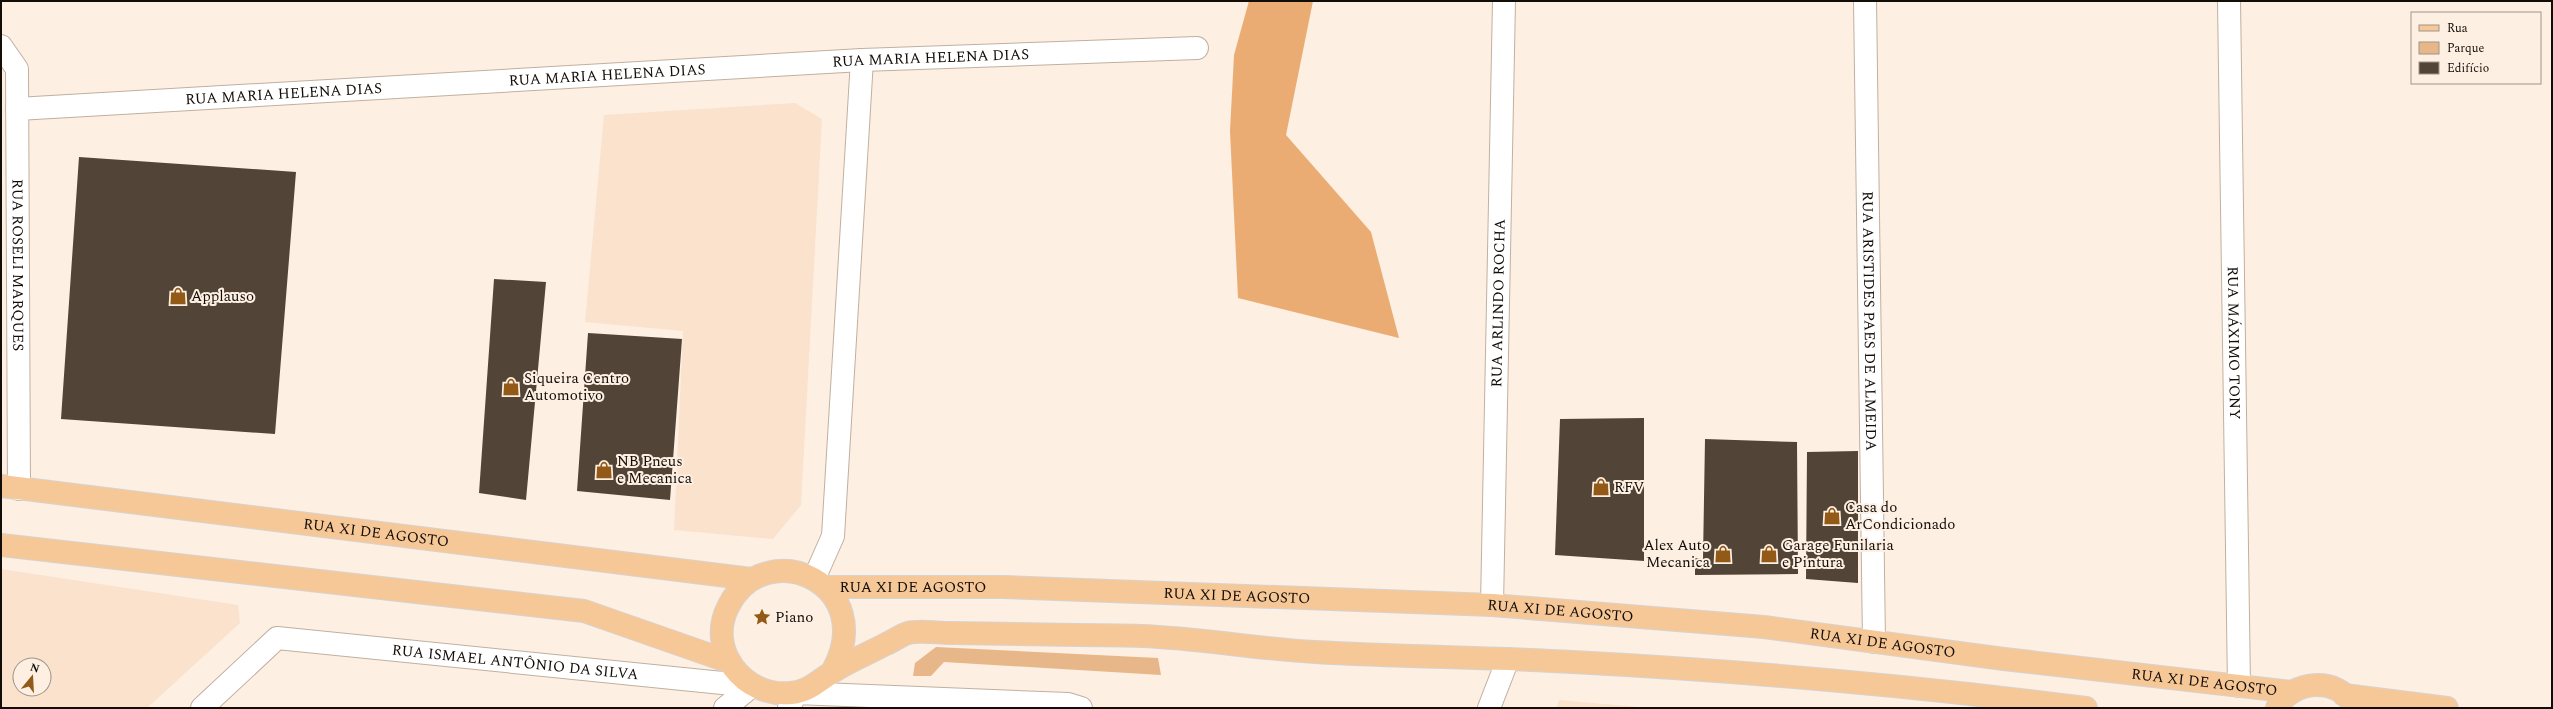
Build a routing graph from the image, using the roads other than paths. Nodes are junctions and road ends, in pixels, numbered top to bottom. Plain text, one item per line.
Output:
1 (1504, 1) edge
2 (1865, 1) edge
3 (2229, 1) edge
4 (1, 46) edge
5 (1197, 48) dead end
6 (862, 60) junction
7 (17, 109) junction
8 (10, 487) edge
9 (1, 545) edge
10 (751, 579) junction
11 (819, 583) junction
12 (1492, 604) junction
13 (1874, 642) junction
14 (1508, 659) junction
15 (730, 662) junction
16 (832, 672) junction
17 (752, 686) junction
18 (2239, 686) junction
19 (2292, 692) junction
20 (792, 700) edge
21 (2350, 701) edge
22 (202, 708) edge
23 (726, 708) edge
24 (1081, 708) edge
25 (1489, 708) edge
26 (2086, 708) edge
27 (2277, 708) edge
28 (2447, 708) edge

1 - 12 street, RUA ARLINDO ROCHA
2 - 13 street, RUA ARISTIDES PAES DE ALMEIDA
3 - 18 street, RUA MÁXIMO TONY
4 - 7 street, RUA ROSELI MARQUES
5 - 6 street, RUA MARIA HELENA DIAS
6 - 7 street, RUA MARIA HELENA DIAS
6 - 11 street
7 - 8 street, RUA ROSELI MARQUES
8 - 10 main road, RUA XI DE AGOSTO
9 - 15 main road
10 - 11 main road
10 - 15 main road
11 - 12 main road, RUA XI DE AGOSTO
11 - 16 main road
12 - 13 main road, RUA XI DE AGOSTO
13 - 18 main road, RUA XI DE AGOSTO
14 - 16 main road
14 - 25 street
14 - 26 main road
15 - 17 main road
16 - 20 main road
17 - 20 main road
17 - 22 street, RUA ISMAEL ANTÔNIO DA SILVA
17 - 23 street
18 - 19 main road, RUA XI DE AGOSTO
19 - 21 main road
19 - 27 main road
20 - 24 street
21 - 28 main road

